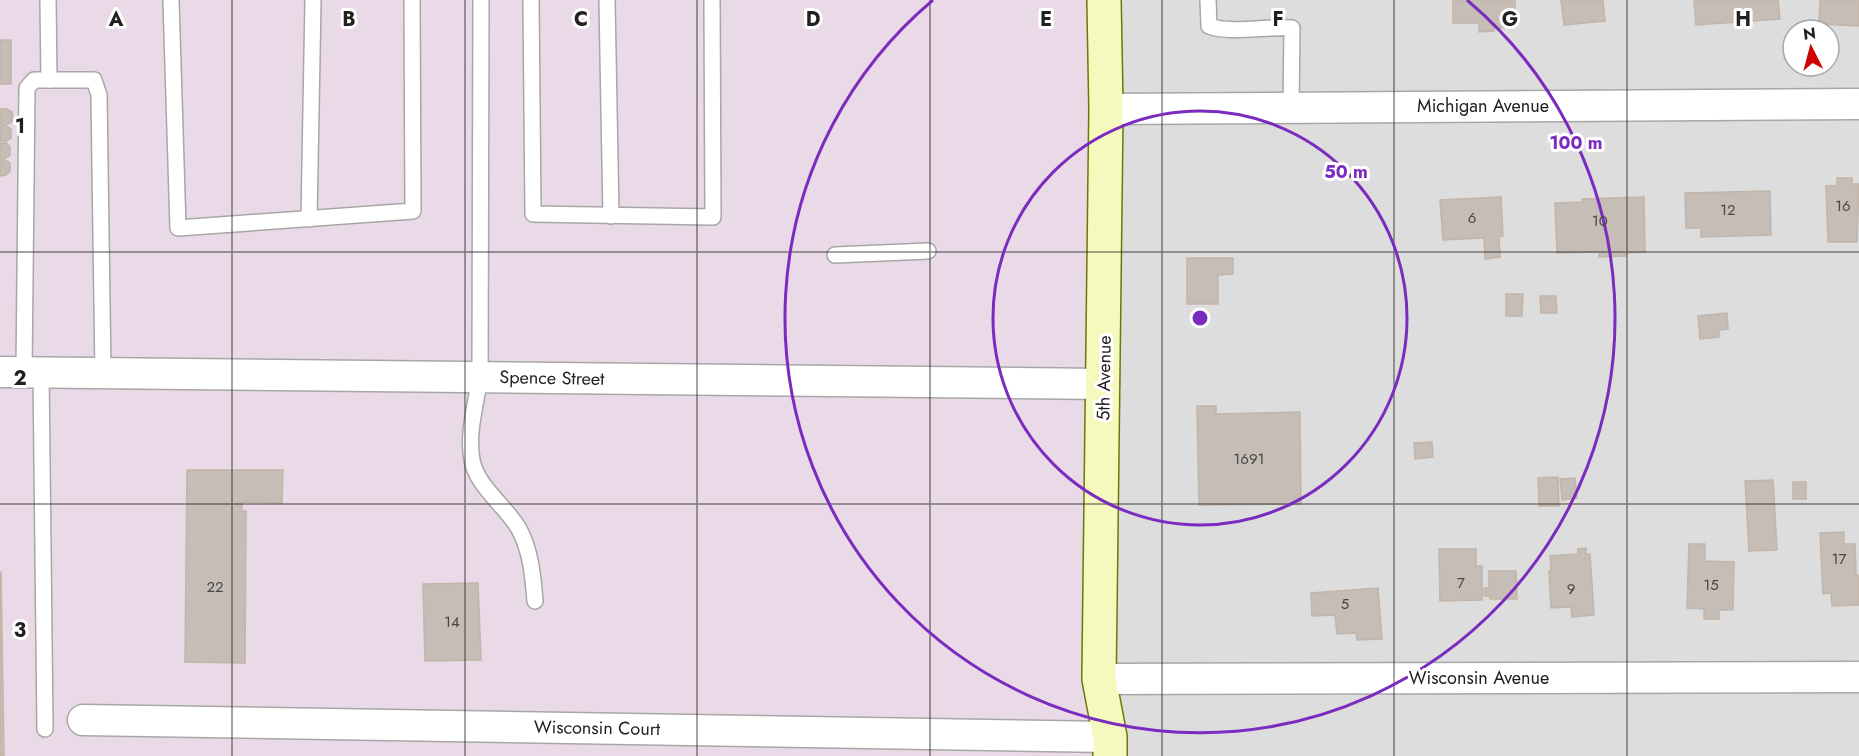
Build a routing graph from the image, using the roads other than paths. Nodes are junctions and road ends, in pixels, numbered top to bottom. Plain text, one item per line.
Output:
1 (48, 0) edge
2 (171, 0) edge
3 (313, 0) edge
4 (412, 0) edge
5 (481, 0) edge
6 (531, 0) edge
7 (607, 0) edge
8 (712, 0) edge
9 (1104, 0) edge
10 (1208, 0) edge
11 (50, 80) junction
12 (1859, 104) edge
13 (1291, 108) junction
14 (1106, 109) junction
15 (611, 216) junction
16 (309, 219) junction
17 (928, 251) dead end
18 (835, 255) dead end
19 (22, 372) edge
20 (103, 373) junction
21 (480, 377) junction
22 (1104, 384) junction
23 (535, 601) dead end
24 (1859, 677) edge
25 (1100, 679) junction
26 (83, 720) dead end
27 (45, 729) dead end
28 (1110, 747) edge

1 - 11 lane
2 - 16 lane
3 - 16 lane
4 - 16 lane
5 - 21 lane
6 - 15 lane
7 - 15 lane
8 - 15 lane
9 - 14 main road, 5th Avenue
10 - 13 lane
11 - 19 lane
11 - 20 lane
12 - 13 street, Michigan Avenue
13 - 14 street, Michigan Avenue
14 - 22 main road, 5th Avenue
17 - 18 lane
19 - 20 street, Spence Street
19 - 27 lane
20 - 21 street, Spence Street
21 - 22 street, Spence Street
21 - 23 lane
22 - 25 main road, 5th Avenue
24 - 25 street, Wisconsin Avenue
25 - 28 main road, 5th Avenue
26 - 28 street, Wisconsin Court

